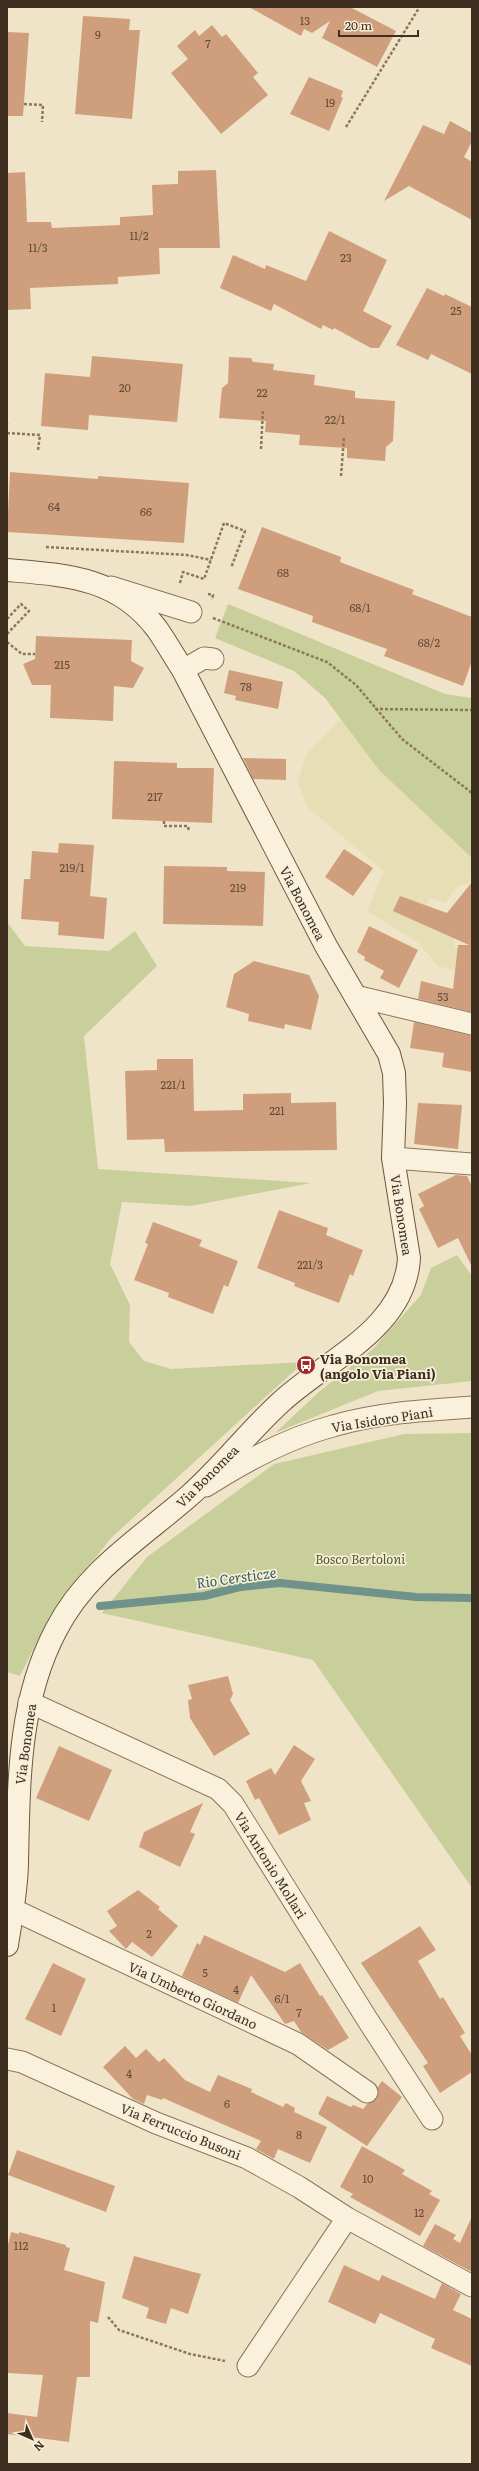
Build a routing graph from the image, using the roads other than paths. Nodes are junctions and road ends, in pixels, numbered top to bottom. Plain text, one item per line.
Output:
1 (7, 570) edge
2 (104, 585) junction
3 (200, 609) road end
4 (213, 659) dead end
5 (183, 670) junction
6 (355, 996) junction
7 (472, 1024) edge
8 (393, 1158) junction
9 (472, 1164) edge
10 (472, 1407) edge
11 (189, 1496) junction
12 (29, 1702) junction
13 (12, 1909) junction
14 (7, 1945) edge
15 (7, 2059) edge
16 (367, 2092) dead end
17 (432, 2119) dead end
18 (348, 2218) junction
19 (472, 2286) edge
20 (248, 2366) road end

1 - 2 street, Via Bonomea
2 - 3 street
2 - 5 street, Via Bonomea
4 - 5 street
5 - 6 street, Via Bonomea
6 - 7 street
6 - 8 street, Via Bonomea
8 - 9 street
8 - 11 street, Via Bonomea
10 - 11 street, Via Isidoro Piani
11 - 12 street, Via Bonomea
12 - 13 street, Via Bonomea
12 - 17 street, Via Antonio Mollari
13 - 14 street, Via Bonomea
13 - 16 street, Via Umberto Giordano
15 - 18 street, Via Ferruccio Busoni
18 - 19 street, Via Ferruccio Busoni
18 - 20 street

